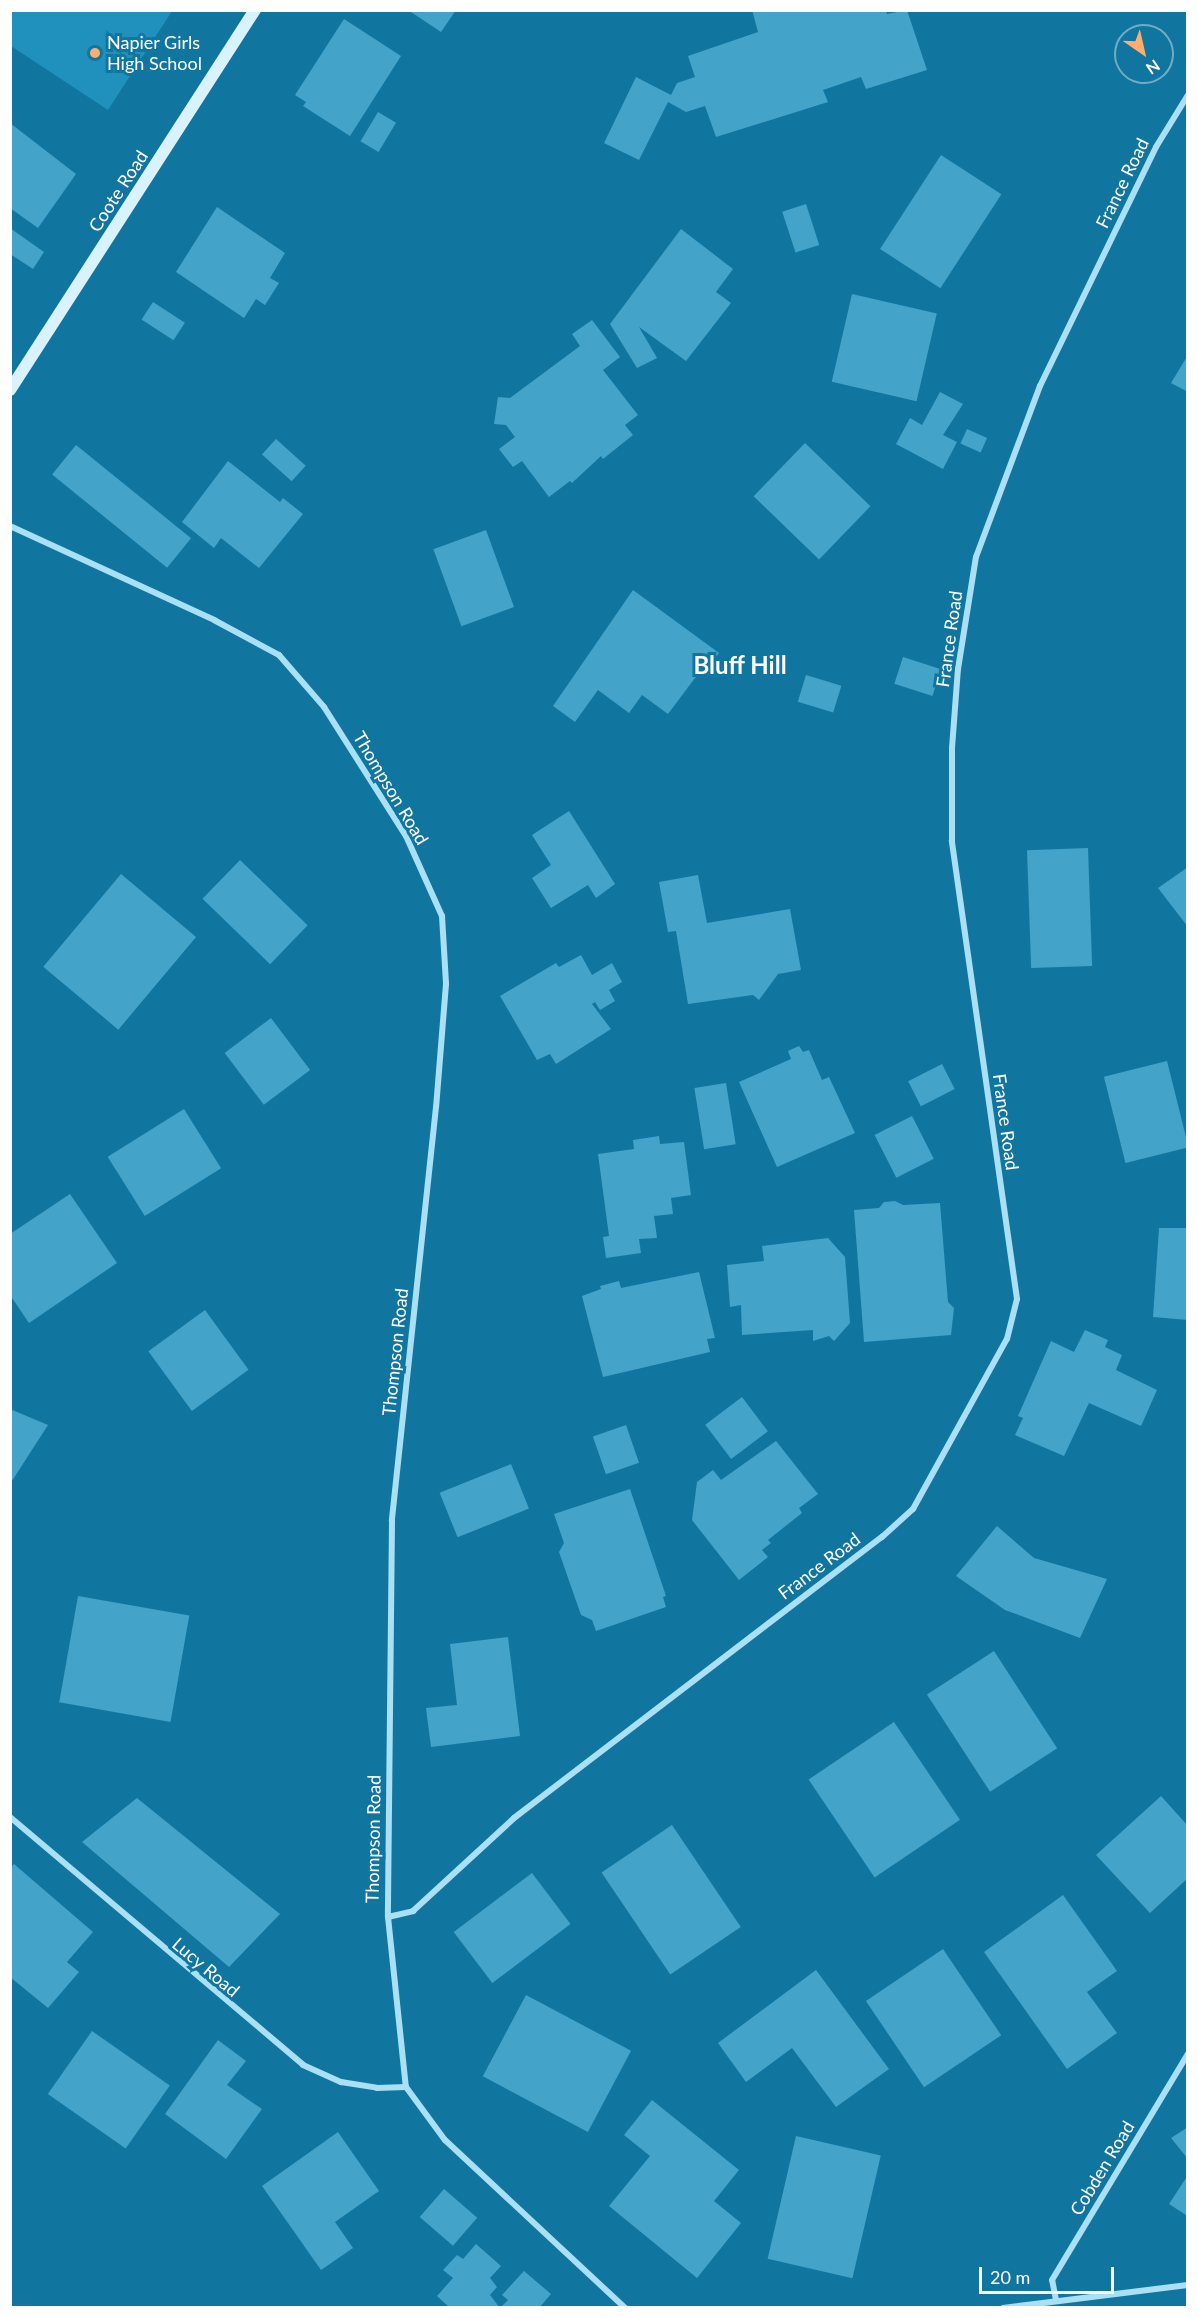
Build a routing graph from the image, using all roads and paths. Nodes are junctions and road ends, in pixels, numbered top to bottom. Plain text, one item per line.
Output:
1 (255, 10) edge
2 (1188, 94) edge
3 (10, 390) edge
4 (10, 526) edge
5 (10, 1817) edge
6 (388, 1917) junction
7 (1188, 2054) edge
8 (406, 2086) junction
9 (1188, 2285) edge
10 (1056, 2301) junction
11 (625, 2307) edge
12 (1002, 2307) edge

1 - 3 street, Coote Road
2 - 6 street, France Road
4 - 6 street, Thompson Road
5 - 8 street, Lucy Road
6 - 8 street, Thompson Road
7 - 10 street, Cobden Road
8 - 11 street, Thompson Road
9 - 10 street
10 - 12 street

